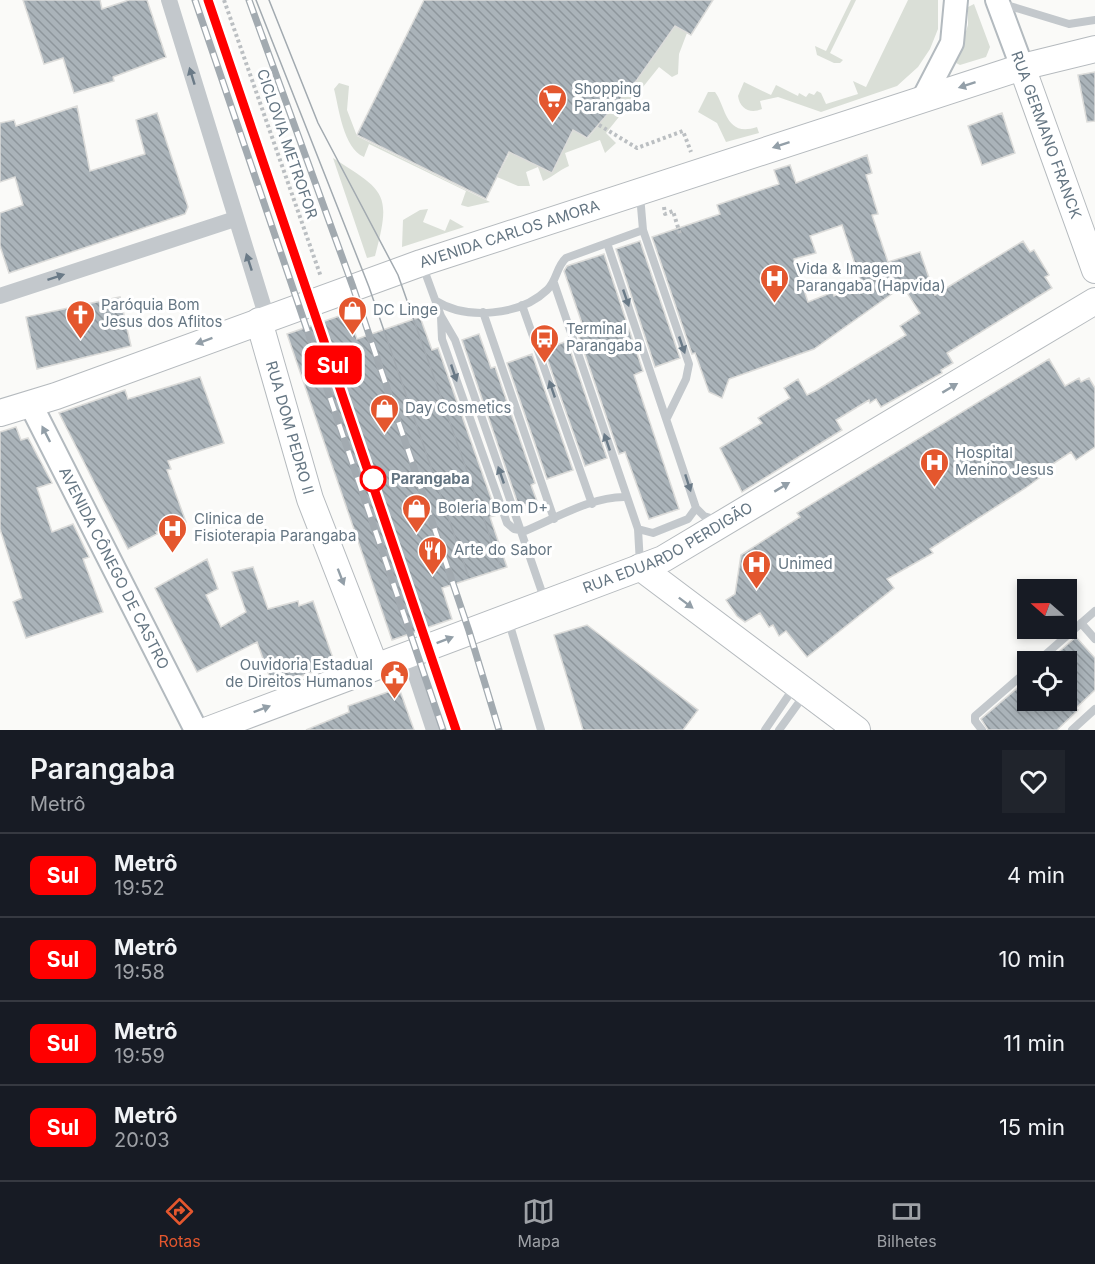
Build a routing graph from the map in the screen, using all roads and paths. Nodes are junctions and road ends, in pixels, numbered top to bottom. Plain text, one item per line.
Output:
1 (169, 0) edge
2 (224, 0) edge
3 (956, 0) edge
4 (998, 1) edge
5 (1095, 20) edge
6 (1095, 49) edge
7 (1022, 67) junction
8 (923, 99) junction
9 (599, 125) dead end
10 (681, 156) dead end
11 (640, 191) junction
12 (673, 211) dead end
13 (235, 219) junction
14 (643, 230) junction
15 (680, 234) dead end
16 (607, 243) junction
17 (421, 263) junction
18 (1095, 270) edge
19 (554, 283) junction
20 (0, 296) edge
21 (327, 296) junction
22 (436, 301) junction
23 (1095, 301) edge
24 (522, 304) junction
25 (483, 312) junction
26 (263, 320) junction
27 (31, 405) junction
28 (0, 413) edge
29 (668, 418) junction
30 (626, 497) junction
31 (592, 504) junction
32 (696, 508) junction
33 (554, 519) junction
34 (724, 522) junction
35 (638, 529) junction
36 (520, 530) junction
37 (640, 567) junction
38 (546, 601) junction
39 (1095, 611) edge
40 (507, 615) junction
41 (1081, 623) junction
42 (1095, 639) edge
43 (1049, 651) edge
44 (409, 654) junction
45 (375, 666) junction
46 (1017, 680) edge
47 (800, 689) junction
48 (1095, 709) edge
49 (196, 730) edge
50 (208, 730) edge
51 (434, 730) edge
52 (541, 730) edge
53 (765, 730) edge
54 (779, 730) edge
55 (857, 730) edge
56 (982, 730) edge
57 (1072, 730) edge

13 -> 1 street, RUA DOM PEDRO II
2 - 21 path, CICLOVIA METROFOR
3 - 8 main road
4 - 5 lane
4 - 7 main road, RUA GERMANO FRANCK
6 - 7 main road, AVENIDA CARLOS AMORA
7 -> 8 main road, AVENIDA CARLOS AMORA
7 - 18 main road, RUA GERMANO FRANCK
8 -> 11 main road, AVENIDA CARLOS AMORA
9 - 10 path
11 - 14 lane
11 - 17 main road, AVENIDA CARLOS AMORA
12 - 15 path
20 -> 13 street
26 -> 13 street, RUA DOM PEDRO II
14 - 16 lane
14 -> 29 lane
16 - 19 lane
16 -> 29 lane
17 - 21 main road, AVENIDA CARLOS AMORA
17 - 22 lane
19 - 24 lane
30 -> 19 lane
21 - 26 main road, AVENIDA CARLOS AMORA
22 - 25 lane
22 - 36 lane
34 -> 23 main road, RUA EDUARDO PERDIGÃO
24 - 25 lane
31 -> 24 lane
25 - 33 lane
26 -> 27 main road, AVENIDA CARLOS AMORA
26 -> 45 main road, RUA DOM PEDRO II
27 - 28 main road, AVENIDA CARLOS AMORA
49 -> 27 main road, AVENIDA CÔNEGO DE CASTRO
29 -> 32 lane
30 - 31 lane
30 - 35 lane
31 - 33 lane
32 - 34 lane
32 - 35 lane
33 - 36 lane
34 - 37 main road, RUA EDUARDO PERDIGÃO
35 - 37 lane
36 - 38 lane
37 - 38 main road, RUA EDUARDO PERDIGÃO
37 -> 47 main road
38 - 40 main road, RUA EDUARDO PERDIGÃO
39 - 41 lane
44 -> 40 main road, RUA EDUARDO PERDIGÃO
40 - 52 lane
41 - 42 lane
41 - 43 lane
44 - 45 main road, RUA EDUARDO PERDIGÃO
44 - 51 street
50 -> 45 main road, RUA EDUARDO PERDIGÃO
46 - 56 lane
47 - 53 lane
47 - 54 lane
47 - 55 main road
48 - 57 lane

